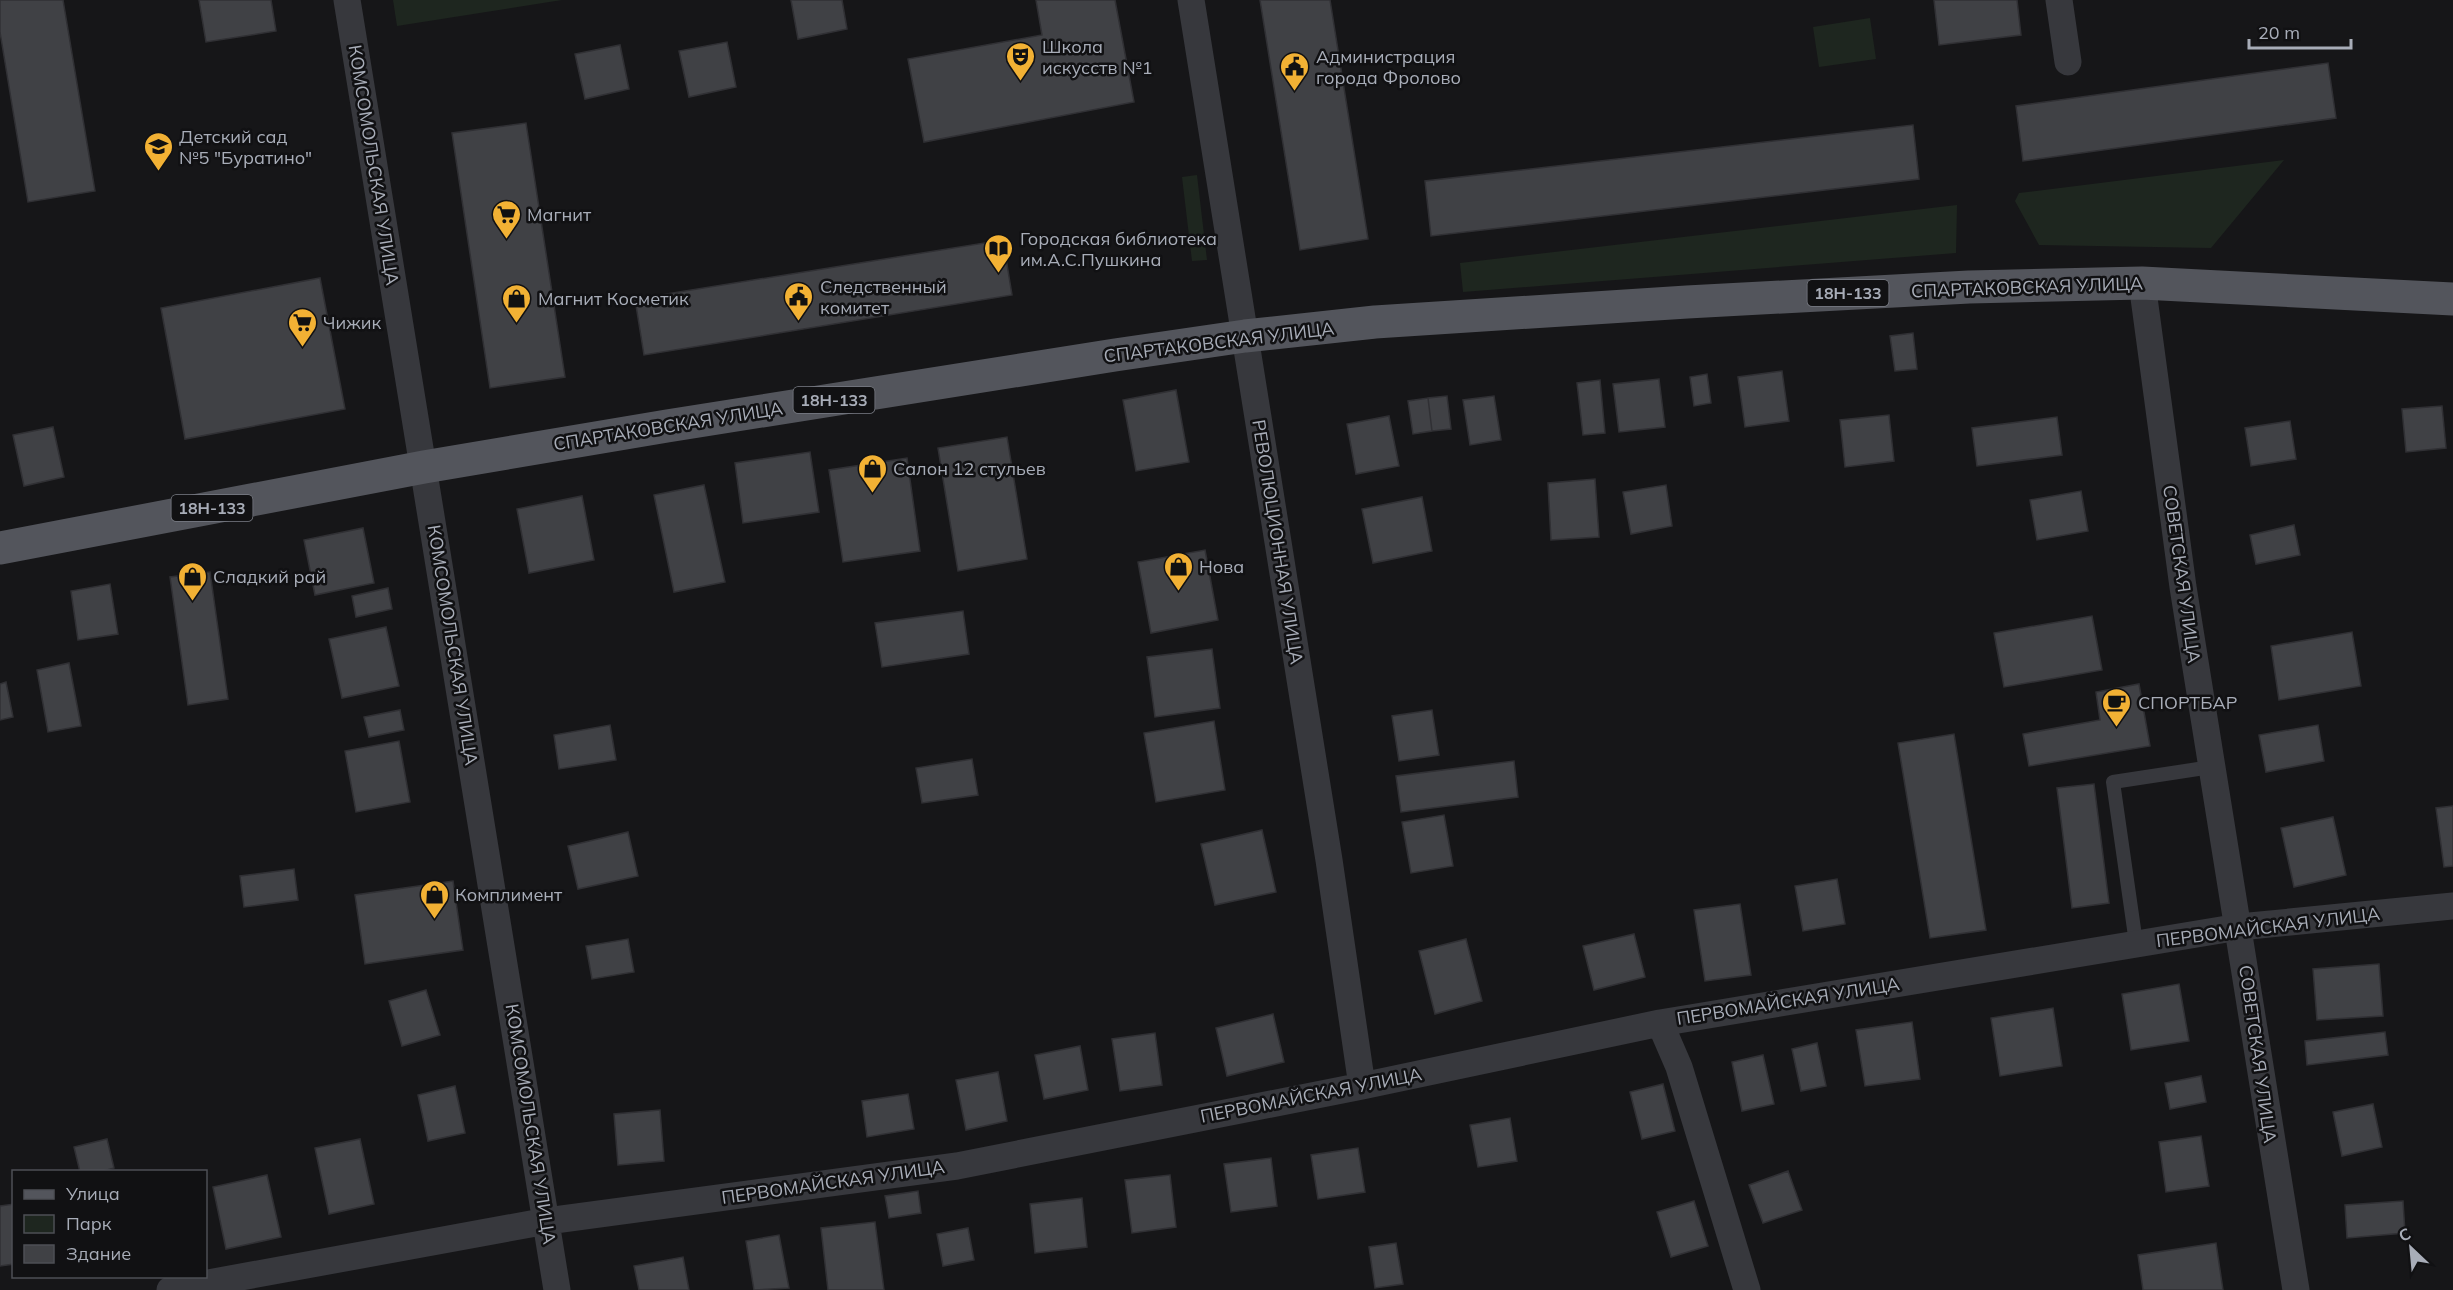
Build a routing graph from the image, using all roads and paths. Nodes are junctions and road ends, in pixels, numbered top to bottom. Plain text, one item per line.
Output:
1 (347, 0) edge
2 (1191, 0) edge
3 (2059, 0) edge
4 (2068, 62) dead end
5 (2142, 283) junction
6 (2453, 299) edge
7 (1245, 336) junction
8 (424, 467) junction
9 (0, 548) edge
10 (2211, 767) junction
11 (2453, 906) edge
12 (2239, 927) junction
13 (2136, 943) junction
14 (1660, 1023) junction
15 (1362, 1086) junction
16 (547, 1221) junction
17 (170, 1290) edge
18 (557, 1290) edge
19 (1747, 1290) edge
20 (2296, 1290) edge

1 - 8 street, КОМСОМОЛЬСКАЯ УЛИЦА
2 - 7 street, РЕВОЛЮЦИОННАЯ УЛИЦА
3 - 4 street
5 - 6 main road, СПАРТАКОВСКАЯ УЛИЦА / 18Н-133
5 - 7 main road, СПАРТАКОВСКАЯ УЛИЦА / 18Н-133
5 - 10 street, СОВЕТСКАЯ УЛИЦА
7 - 8 main road, СПАРТАКОВСКАЯ УЛИЦА / 18Н-133
7 - 15 street, РЕВОЛЮЦИОННАЯ УЛИЦА
8 - 9 main road, СПАРТАКОВСКАЯ УЛИЦА / 18Н-133
8 - 16 street, КОМСОМОЛЬСКАЯ УЛИЦА
10 - 12 street, СОВЕТСКАЯ УЛИЦА
10 - 13 lane
11 - 12 street, ПЕРВОМАЙСКАЯ УЛИЦА
12 - 13 street, ПЕРВОМАЙСКАЯ УЛИЦА
12 - 20 street, СОВЕТСКАЯ УЛИЦА
13 - 14 street, ПЕРВОМАЙСКАЯ УЛИЦА
14 - 15 street, ПЕРВОМАЙСКАЯ УЛИЦА
14 - 19 street
15 - 16 street, ПЕРВОМАЙСКАЯ УЛИЦА
16 - 17 street, ПЕРВОМАЙСКАЯ УЛИЦА
16 - 18 street, КОМСОМОЛЬСКАЯ УЛИЦА

